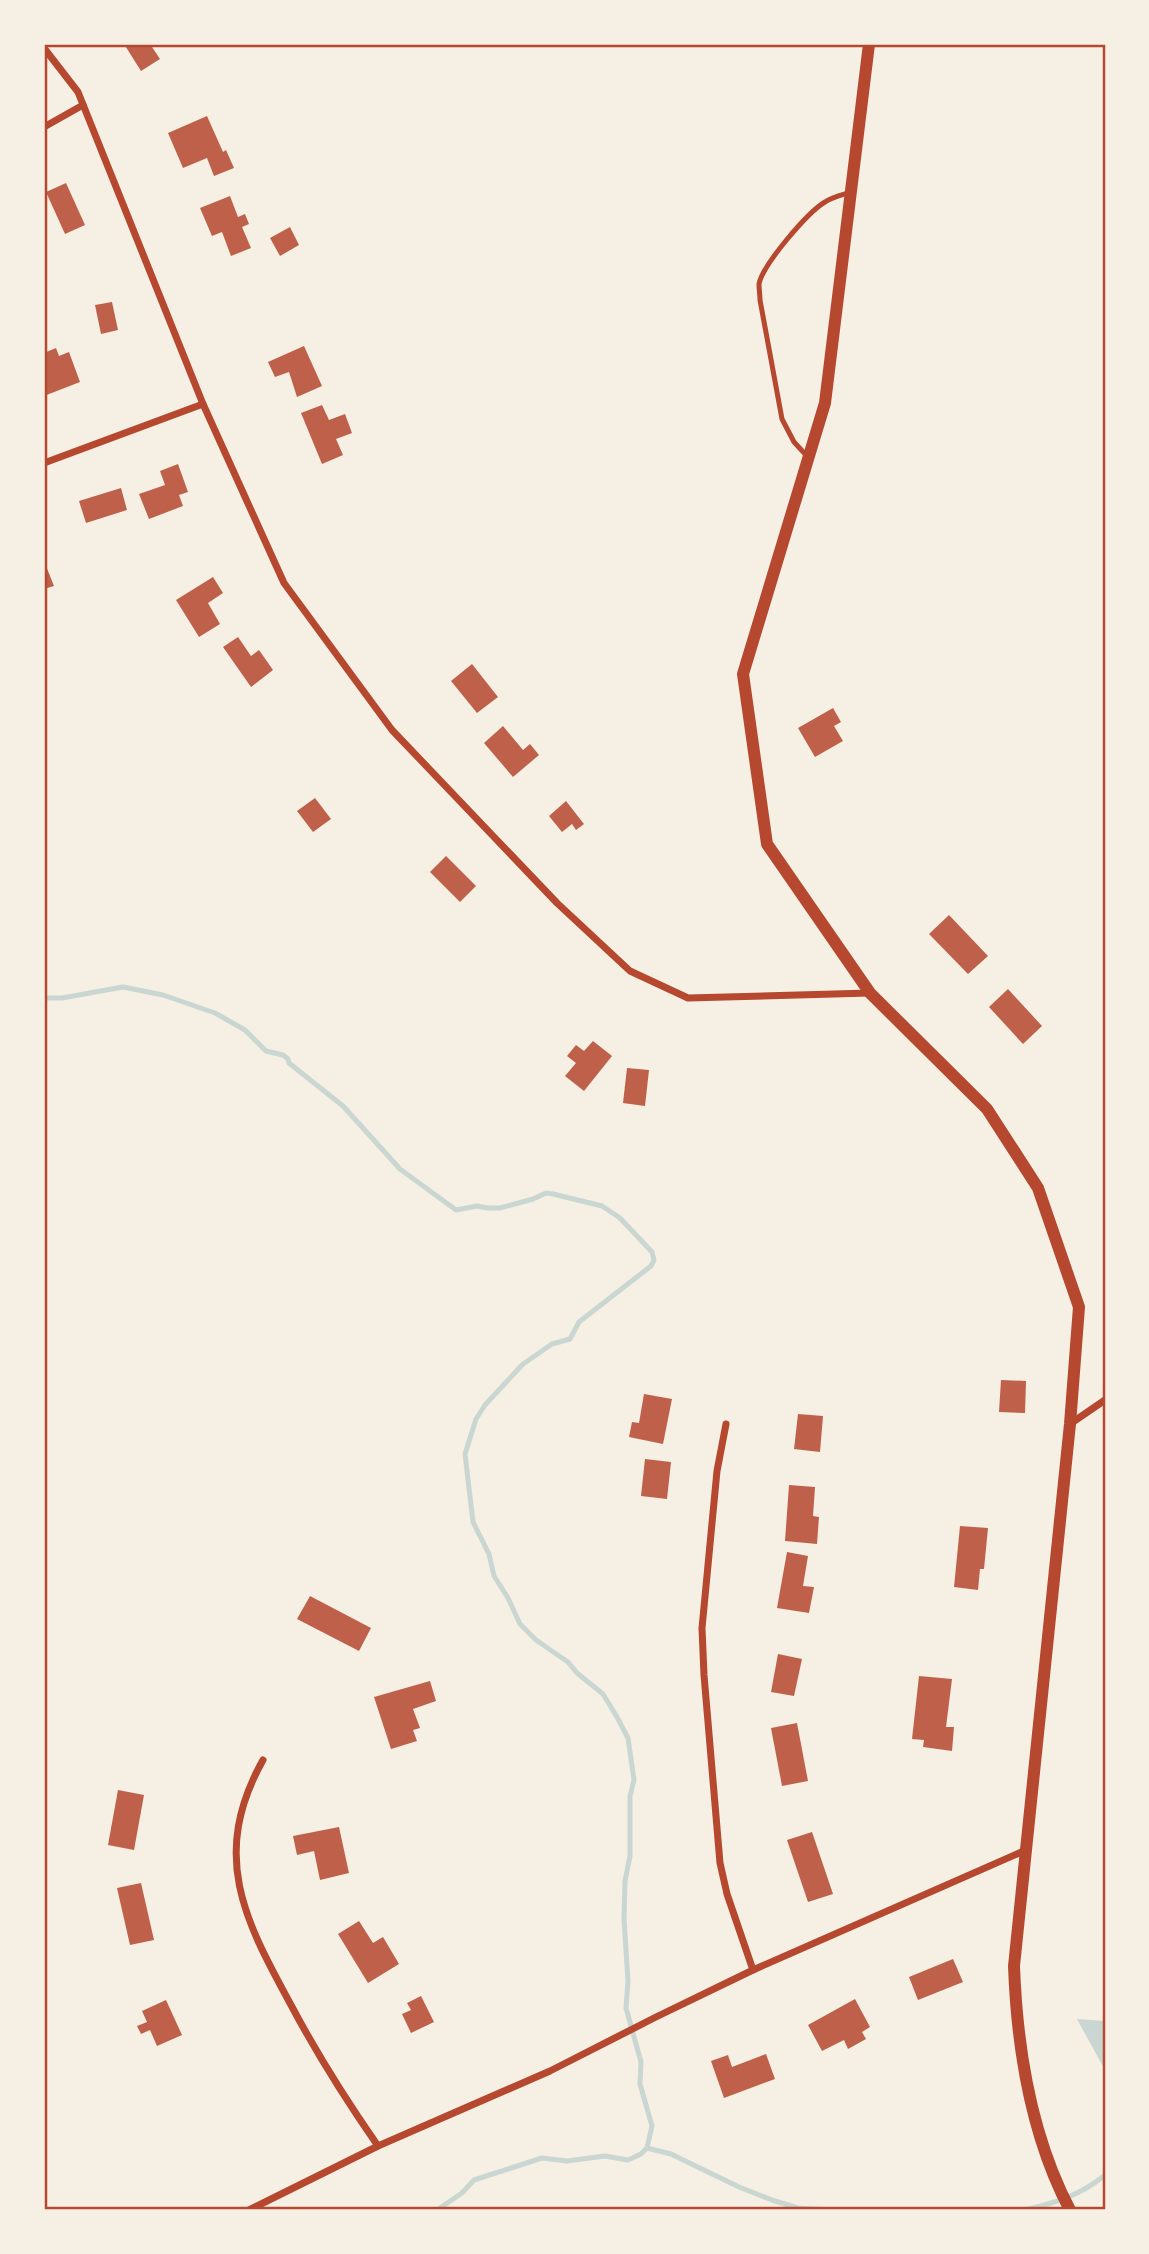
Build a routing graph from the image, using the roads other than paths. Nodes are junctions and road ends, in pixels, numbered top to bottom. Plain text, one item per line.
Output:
1 (869, 44) edge
2 (44, 48) edge
3 (83, 105) junction
4 (44, 127) edge
5 (851, 191) junction
6 (203, 404) junction
7 (808, 457) junction
8 (44, 463) edge
9 (870, 993) junction
10 (1105, 1400) edge
11 (726, 1424) dead end
12 (1070, 1424) junction
13 (263, 1760) dead end
14 (1027, 1850) junction
15 (753, 1970) junction
16 (378, 2146) junction
17 (249, 2210) edge
18 (1070, 2210) edge

1 - 5 street
2 - 3 street
3 - 4 street
3 - 6 street
5 - 7 street
5 - 7 lane
6 - 8 street
6 - 9 street
7 - 9 street
9 - 12 street
10 - 12 street
11 - 15 street
12 - 14 street
13 - 16 street
14 - 15 street
14 - 18 street
15 - 16 street
16 - 17 street

